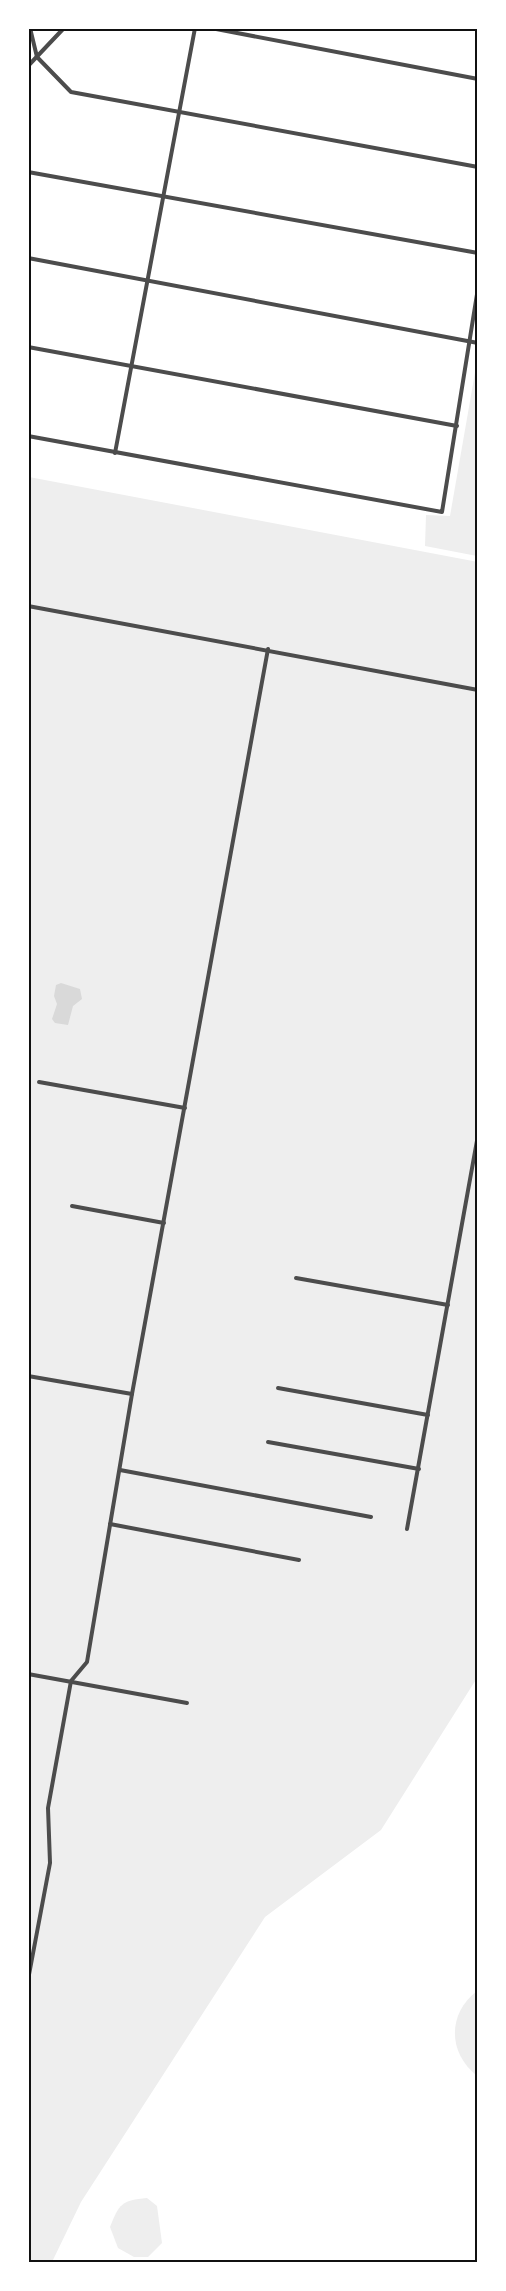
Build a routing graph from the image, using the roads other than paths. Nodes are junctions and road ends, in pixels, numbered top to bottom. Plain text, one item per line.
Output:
1 (30, 28) edge
2 (64, 28) edge
3 (195, 28) edge
4 (211, 28) edge
5 (37, 57) junction
6 (28, 66) edge
7 (477, 79) edge
8 (179, 111) junction
9 (477, 166) edge
10 (28, 172) edge
11 (163, 196) junction
12 (477, 253) edge
13 (28, 258) edge
14 (147, 280) junction
15 (477, 288) edge
16 (470, 342) junction
17 (477, 343) edge
18 (28, 347) edge
19 (131, 366) junction
20 (457, 426) junction
21 (28, 436) edge
22 (115, 453) junction
23 (28, 606) edge
24 (268, 649) junction
25 (477, 690) edge
26 (39, 1082) dead end
27 (185, 1108) junction
28 (477, 1135) edge
29 (72, 1206) dead end
30 (164, 1223) junction
31 (296, 1278) dead end
32 (448, 1305) junction
33 (28, 1376) edge
34 (278, 1389) dead end
35 (132, 1394) junction
36 (428, 1415) junction
37 (268, 1442) dead end
38 (419, 1469) junction
39 (120, 1470) junction
40 (371, 1517) dead end
41 (110, 1524) junction
42 (407, 1529) dead end
43 (299, 1560) dead end
44 (28, 1674) edge
45 (71, 1682) junction
46 (187, 1703) dead end
47 (28, 1933) edge
48 (36, 1935) junction
49 (28, 1980) edge

1 - 5 street
2 - 5 street
3 - 8 street
4 - 7 street
5 - 6 street
5 - 8 street
8 - 9 street
8 - 11 street
10 - 11 street
11 - 12 street
11 - 14 street
13 - 14 street
14 - 16 street
14 - 19 street
15 - 16 street
16 - 17 street
16 - 20 street
18 - 19 street
19 - 20 street
19 - 22 street
20 - 22 street
21 - 22 street
23 - 24 street
24 - 25 street
24 - 27 street
26 - 27 street
27 - 30 street
28 - 32 street
29 - 30 street
30 - 35 street
31 - 32 street
32 - 36 street
33 - 35 street
34 - 36 street
35 - 39 street
36 - 38 street
37 - 38 street
38 - 42 street
39 - 40 street
39 - 41 street
41 - 43 street
41 - 45 street
44 - 45 street
45 - 46 street
45 - 48 street
47 - 48 street
48 - 49 street

